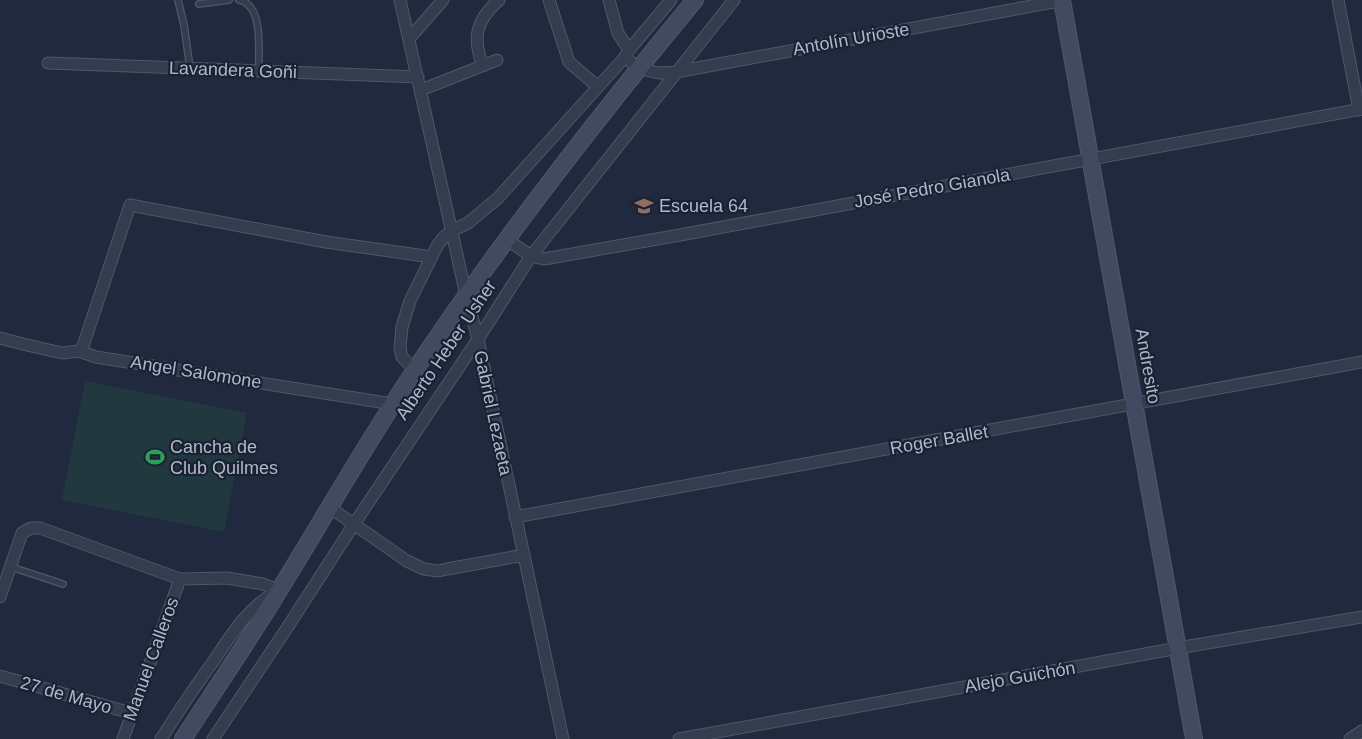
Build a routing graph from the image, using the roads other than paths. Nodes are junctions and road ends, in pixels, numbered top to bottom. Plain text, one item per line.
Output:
1 (178, 0) edge
2 (229, 0) edge
3 (239, 0) edge
4 (400, 0) edge
5 (443, 0) edge
6 (499, 0) edge
7 (550, 0) edge
8 (609, 0) edge
9 (671, 0) edge
10 (695, 0) edge
11 (734, 0) edge
12 (1063, 0) edge
13 (1338, 0) edge
14 (199, 4) dead end
15 (409, 39) junction
16 (627, 53) junction
17 (497, 60) dead end
18 (48, 63) dead end
19 (483, 66) junction
20 (190, 68) junction
21 (638, 68) junction
22 (259, 71) junction
23 (676, 72) junction
24 (418, 77) junction
25 (598, 87) junction
26 (420, 90) junction
27 (1361, 109) edge
28 (1090, 159) junction
29 (452, 231) junction
30 (506, 239) junction
31 (531, 256) junction
32 (432, 257) junction
33 (466, 295) junction
34 (0, 338) edge
35 (478, 339) junction
36 (81, 352) junction
37 (1362, 362) edge
38 (415, 370) junction
39 (393, 404) junction
40 (1134, 404) junction
41 (329, 507) junction
42 (515, 517) junction
43 (354, 524) junction
44 (524, 555) junction
45 (10, 567) junction
46 (180, 579) junction
47 (63, 584) dead end
48 (278, 590) junction
49 (0, 597) edge
50 (1362, 617) edge
51 (1178, 648) junction
52 (0, 676) edge
53 (132, 713) junction
54 (1362, 731) edge
55 (123, 739) edge
56 (161, 739) edge
57 (183, 739) edge
58 (213, 739) edge
59 (563, 739) edge
60 (679, 739) edge
61 (1194, 739) edge
62 (1350, 739) edge

1 - 20 lane
2 - 14 lane
3 - 22 lane
4 - 15 street, Gabriel Lezaeta
5 - 15 street
6 - 19 street
7 - 25 street
8 - 16 street
9 - 16 street
10 - 21 street, Alberto Heber Usher
11 - 23 street, Alberto Heber Usher
12 - 23 street, Antolín Urioste
12 - 28 street, Andresito
13 - 27 street
15 - 24 street, Gabriel Lezaeta
16 - 21 street
16 - 25 street
17 - 19 street
18 - 20 street, Lavandera Goñi
19 - 26 street
20 - 22 street, Lavandera Goñi
21 - 23 street, Antolín Urioste
21 - 30 street, Alberto Heber Usher
22 - 24 street, Lavandera Goñi
23 - 31 street, Alberto Heber Usher
24 - 26 street, Gabriel Lezaeta
25 - 29 street
26 - 29 street, Gabriel Lezaeta
27 - 28 street, José Pedro Gianola
28 - 31 street, José Pedro Gianola
28 - 40 street, Andresito
29 - 32 street
29 - 33 street, Gabriel Lezaeta
30 - 31 street
30 - 33 street, Alberto Heber Usher
31 - 35 street, Alberto Heber Usher
32 - 36 street
32 - 38 street
33 - 35 street, Gabriel Lezaeta
33 - 38 street, Alberto Heber Usher
34 - 36 street, Angel Salomone
35 - 42 street, Gabriel Lezaeta
35 - 43 street, Alberto Heber Usher
36 - 39 street, Angel Salomone
37 - 40 street, Roger Ballet
38 - 39 street, Alberto Heber Usher
39 - 41 street, Alberto Heber Usher
40 - 42 street, Roger Ballet
40 - 51 street, Andresito
41 - 43 street
41 - 48 street, Alberto Heber Usher
42 - 44 street, Gabriel Lezaeta
43 - 44 street
43 - 58 street, Alberto Heber Usher
44 - 59 street, Gabriel Lezaeta
45 - 46 street
45 - 47 lane
45 - 49 street
46 - 48 street
46 - 53 street, Manuel Calleros
48 - 56 street
48 - 57 street, Alberto Heber Usher
50 - 51 street, Alejo Guichón
51 - 60 street, Alejo Guichón
51 - 61 street, Andresito
52 - 53 street, 27 de Mayo
53 - 55 street, Manuel Calleros
54 - 62 street

